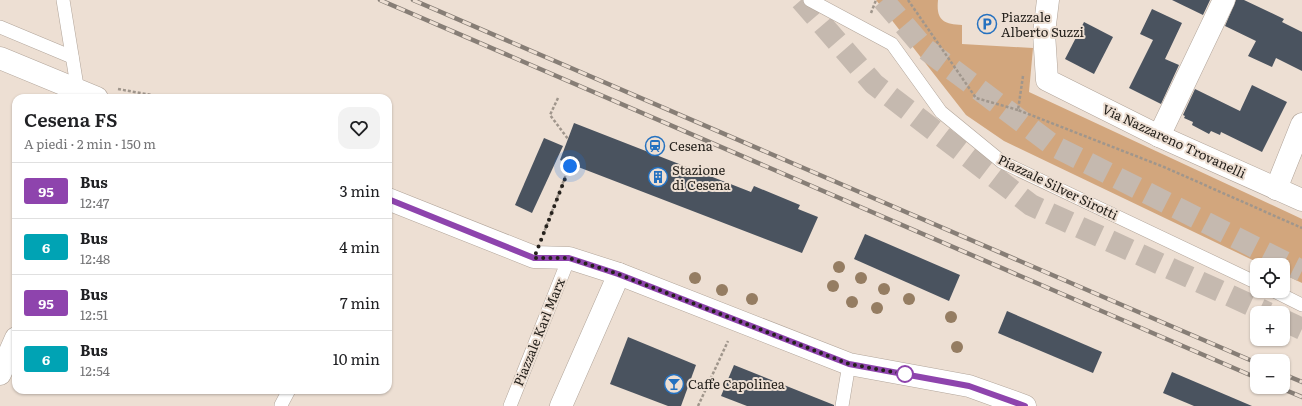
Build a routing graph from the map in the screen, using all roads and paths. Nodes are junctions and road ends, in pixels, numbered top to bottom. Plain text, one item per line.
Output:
1 (62, 0) edge
2 (810, 0) edge
3 (908, 0) edge
4 (1048, 0) edge
5 (1224, 0) edge
6 (0, 27) edge
7 (72, 57) junction
8 (0, 58) edge
9 (86, 94) edge
10 (88, 94) edge
11 (558, 98) dead end
12 (1018, 110) dead end
13 (1302, 124) edge
14 (1159, 136) junction
15 (568, 140) dead end
16 (570, 164) dead end
17 (1276, 189) junction
18 (1302, 200) edge
19 (392, 201) edge
20 (534, 258) junction
21 (569, 258) junction
22 (618, 274) junction
23 (1250, 280) edge
24 (1289, 298) edge
25 (1302, 304) edge
26 (737, 320) junction
27 (12, 347) edge
28 (849, 364) junction
29 (0, 374) edge
30 (287, 394) edge
31 (281, 405) dead end
32 (510, 406) edge
33 (561, 406) edge
34 (698, 406) edge
35 (842, 406) edge
36 (1025, 406) edge

1 - 7 lane
2 - 23 lane, Piazzale Silver Sirotti
3 - 12 path
4 - 14 street, Via Nazzareno Trovanelli
5 - 14 street
6 - 7 lane
7 - 10 lane
8 - 9 street
11 - 15 path
13 - 17 street
14 - 17 street, Via Nazzareno Trovanelli
16 - 20 path
17 - 18 street, Via Nazzareno Trovanelli
19 - 20 street
20 - 21 street
21 - 22 street
21 - 32 lane, Piazzale Karl Marx
22 - 26 street
22 - 33 street
24 - 25 lane
26 - 28 street
26 - 34 path
27 - 29 street
28 - 35 lane
28 - 36 street
30 - 31 lane

